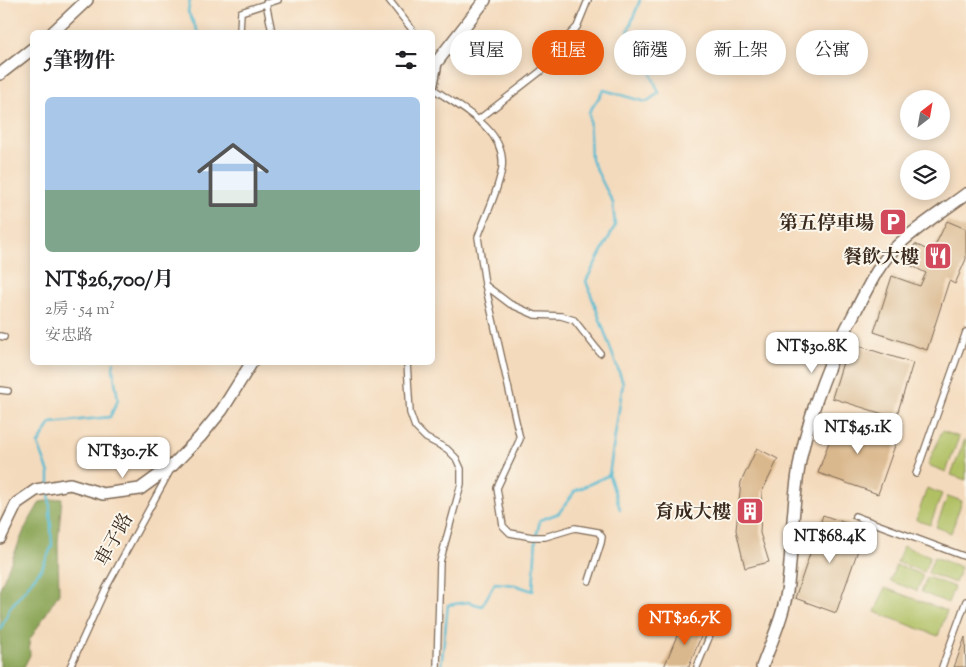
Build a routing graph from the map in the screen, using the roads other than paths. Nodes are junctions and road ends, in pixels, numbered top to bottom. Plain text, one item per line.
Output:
1 (87, 0) edge
2 (278, 0) edge
3 (390, 0) edge
4 (486, 0) edge
5 (588, 0) edge
6 (266, 3) junction
7 (55, 30) edge
8 (240, 30) edge
9 (272, 30) edge
10 (412, 30) edge
11 (30, 51) edge
12 (435, 59) edge
13 (0, 74) edge
14 (435, 90) edge
15 (478, 120) junction
16 (966, 194) edge
17 (485, 284) junction
18 (966, 332) edge
19 (600, 353) dead end
20 (250, 365) edge
21 (408, 365) edge
22 (0, 390) edge
23 (8, 391) dead end
24 (173, 465) junction
25 (916, 474) dead end
26 (856, 516) dead end
27 (0, 538) edge
28 (966, 557) edge
29 (590, 581) dead end
30 (966, 601) edge
31 (717, 618) dead end
32 (70, 667) edge
33 (437, 667) edge
34 (697, 667) edge
35 (762, 667) edge
36 (942, 667) edge

1 - 7 street
2 - 6 lane
3 - 10 lane
4 - 12 street
5 - 15 lane
6 - 8 lane
6 - 9 lane
11 - 13 street
14 - 15 lane
15 - 17 lane
16 - 35 street
17 - 19 lane
17 - 29 lane
18 - 25 lane
20 - 24 street, 車子路
21 - 33 lane
22 - 23 lane
24 - 27 street
24 - 32 lane, 車子路
26 - 28 lane
30 - 36 lane
31 - 34 lane

